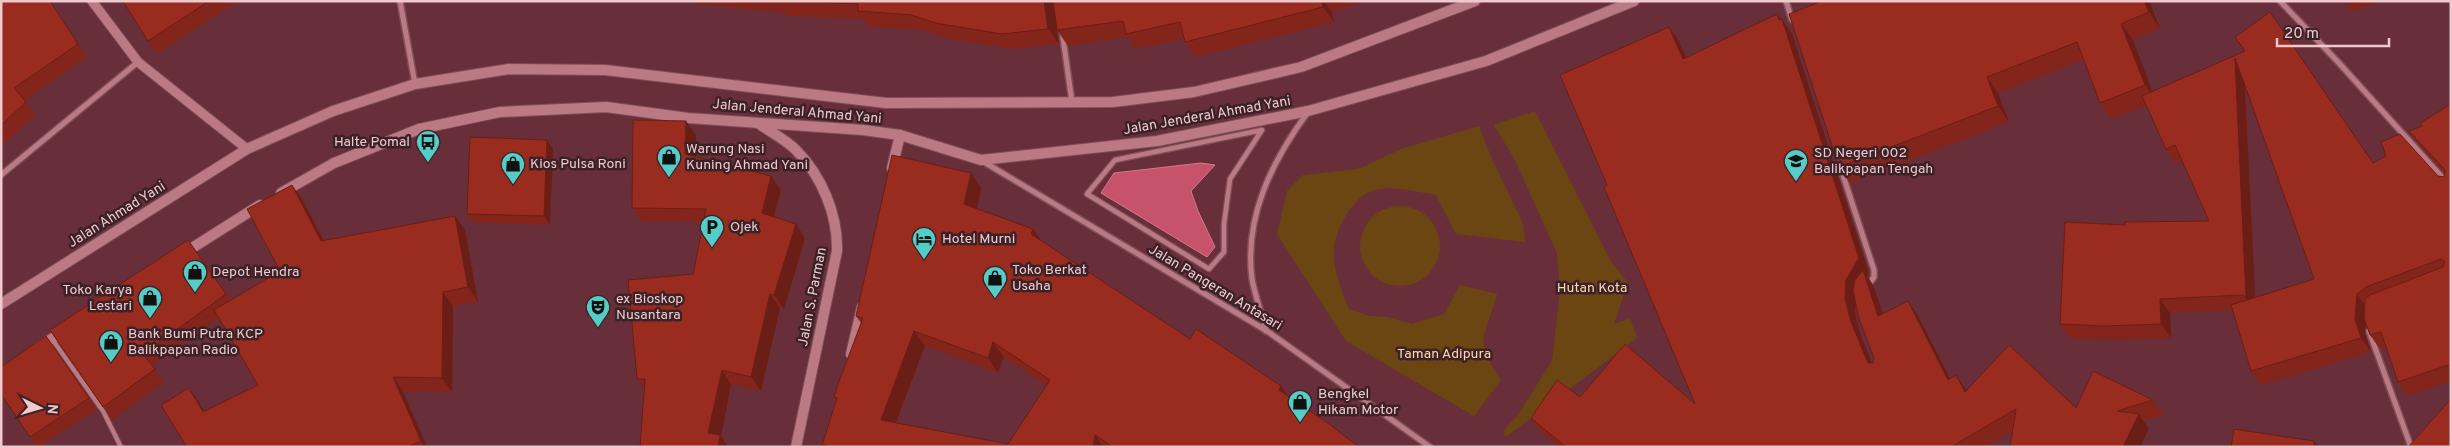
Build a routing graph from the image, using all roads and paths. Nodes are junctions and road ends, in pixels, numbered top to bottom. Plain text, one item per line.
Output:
1 (92, 1) edge
2 (400, 1) edge
3 (1475, 1) edge
4 (1634, 1) edge
5 (1786, 1) edge
6 (2280, 1) edge
7 (1060, 20) edge
8 (1795, 29) edge
9 (138, 62) junction
10 (415, 84) junction
11 (1073, 103) junction
12 (1308, 111) junction
13 (756, 122) junction
14 (900, 135) junction
15 (248, 149) junction
16 (1838, 158) edge
17 (981, 160) junction
18 (1, 175) edge
19 (889, 182) edge
20 (2451, 188) edge
21 (1224, 252) joint
22 (169, 263) edge
23 (1860, 294) edge
24 (864, 296) edge
25 (1, 304) edge
26 (75, 324) edge
27 (2369, 326) edge
28 (1267, 331) junction
29 (52, 339) junction
30 (30, 353) edge
31 (849, 363) edge
32 (121, 447) edge
33 (796, 447) edge
34 (1430, 447) edge
35 (2411, 447) edge

1 - 9 street
2 - 10 street
3 - 11 main road, Jalan Jenderal Ahmad Yani
4 - 12 main road, Jalan Jenderal Ahmad Yani
5 - 8 street
6 - 20 street
7 - 11 street
9 - 15 street
9 - 18 street
10 - 11 main road, Jalan Jenderal Ahmad Yani
10 - 15 main road, Jalan Jenderal Ahmad Yani
12 - 17 main road, Jalan Jenderal Ahmad Yani
12 - 28 street
13 - 14 main road, Jalan Jenderal Ahmad Yani
13 - 22 main road, Jalan Jenderal Ahmad Yani
13 - 33 main road, Jalan S. Parman
14 - 17 main road, Jalan Jenderal Ahmad Yani
14 - 19 main road
15 - 25 main road, Jalan Ahmad Yani
16 - 23 street
17 - 28 street, Jalan Pangeran Antasari
21 - 21 street
24 - 31 main road
26 - 29 main road
27 - 35 street
28 - 34 street, Jalan Pangeran Antasari
29 - 30 main road
29 - 32 lane

